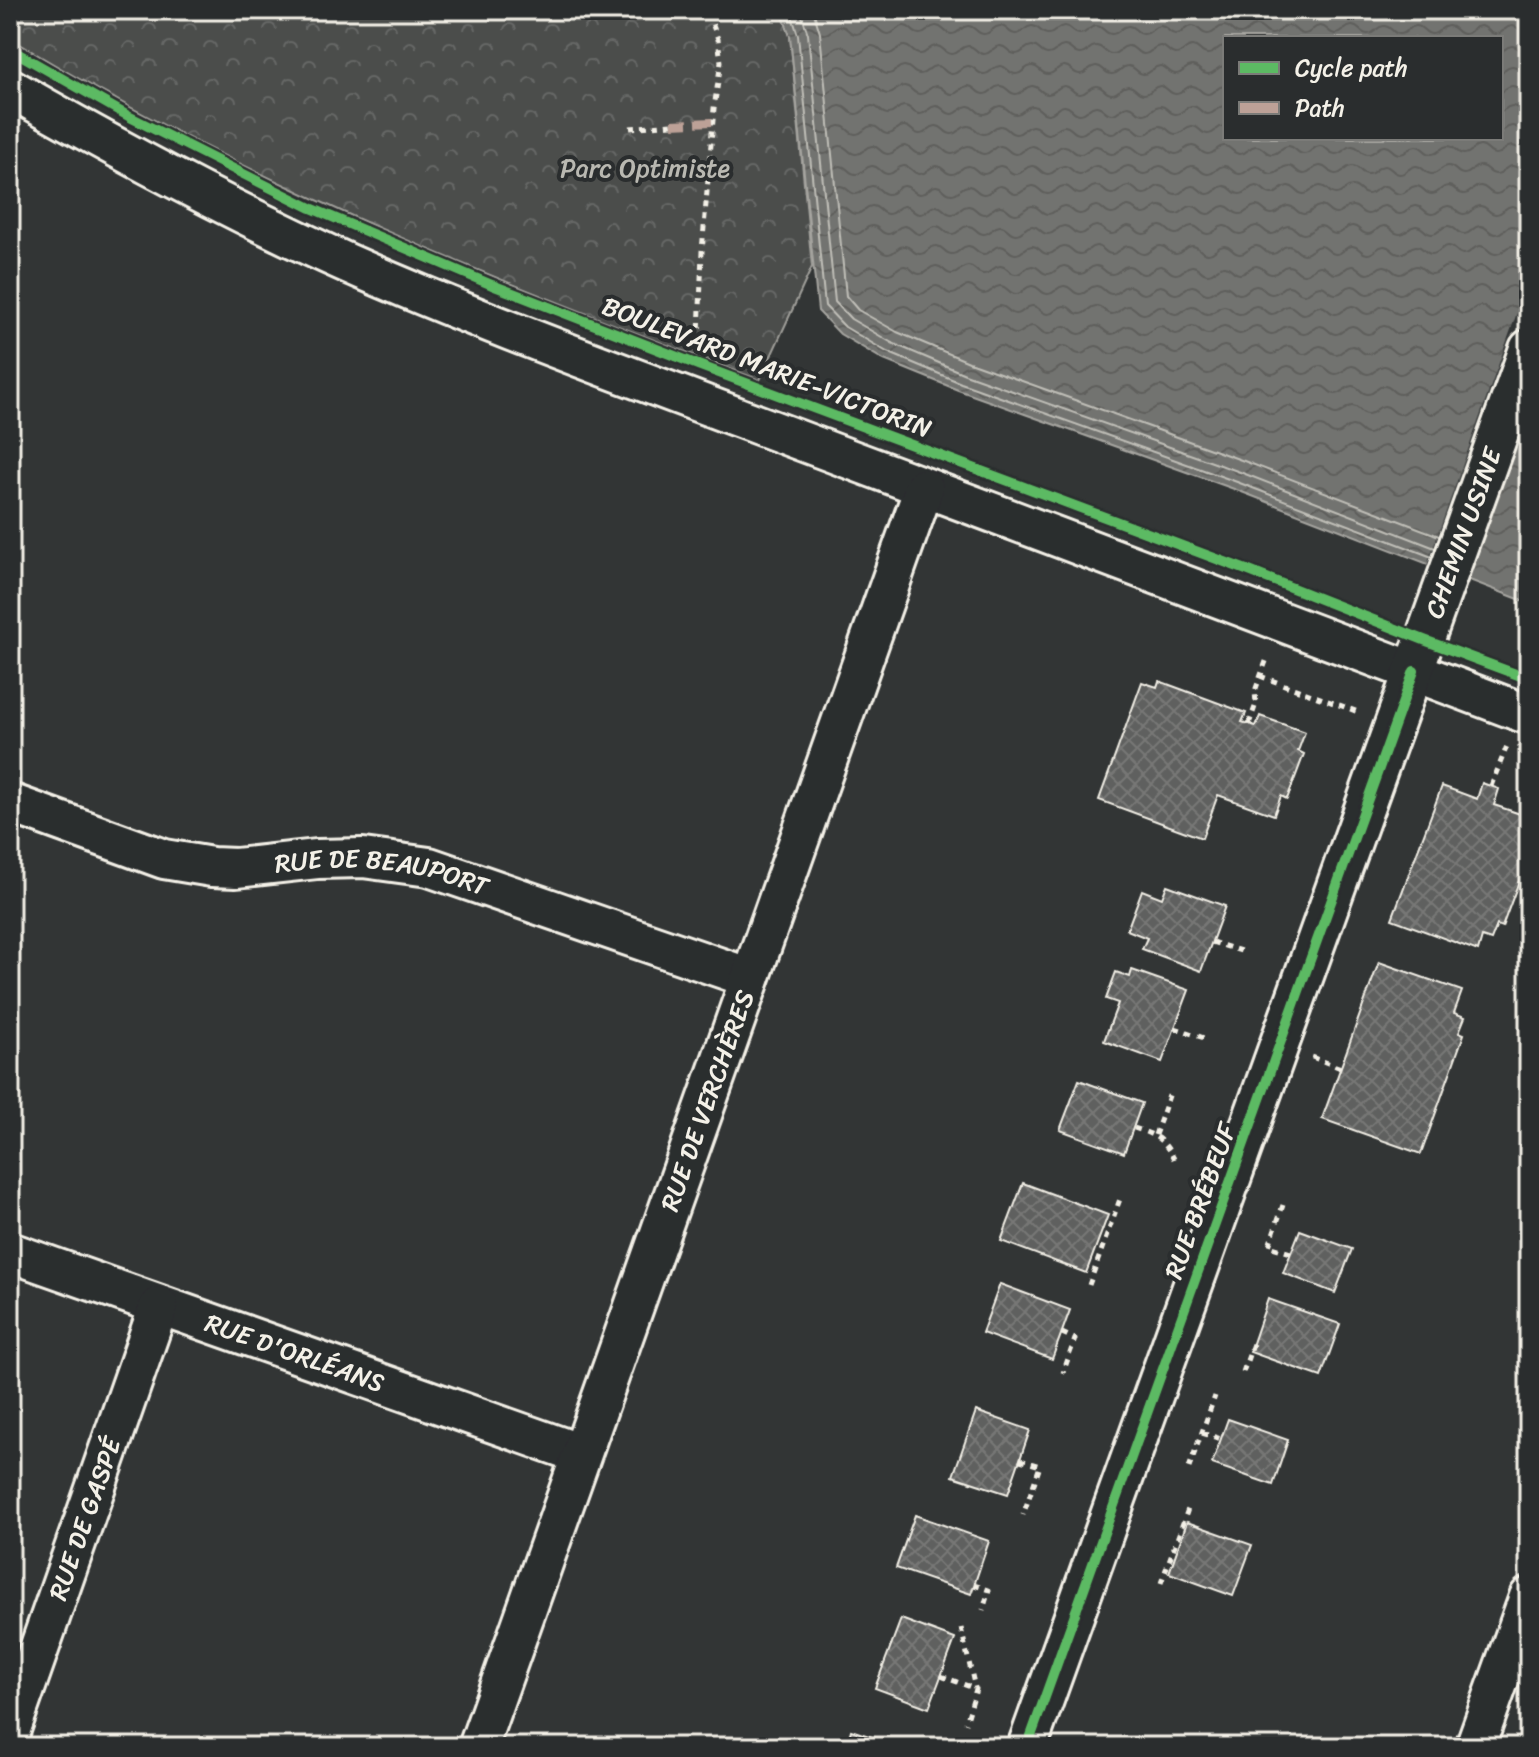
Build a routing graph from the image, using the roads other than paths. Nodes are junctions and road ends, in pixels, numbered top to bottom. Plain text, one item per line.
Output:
1 (10, 88) edge
2 (1529, 349) edge
3 (924, 488) junction
4 (1414, 671) junction
5 (1520, 726) edge
6 (10, 803) edge
7 (750, 978) junction
8 (10, 1252) edge
9 (159, 1306) junction
10 (581, 1454) junction
11 (1529, 1597) edge
12 (10, 1732) edge
13 (478, 1747) edge
14 (1027, 1747) edge
15 (1475, 1747) edge

1 - 3 street
2 - 4 street, CHEMIN USINE
3 - 4 street
3 - 7 street, RUE DE VERCHÈRES
4 - 5 street
4 - 14 street, RUE BRÉBEUF
6 - 7 street, RUE DE BEAUPORT
7 - 10 street, RUE DE VERCHÈRES
8 - 9 street, RUE D'ORLÉANS
9 - 10 street, RUE D'ORLÉANS
9 - 12 street, RUE DE GASPÉ
10 - 13 street, RUE DE VERCHÈRES
11 - 15 street

